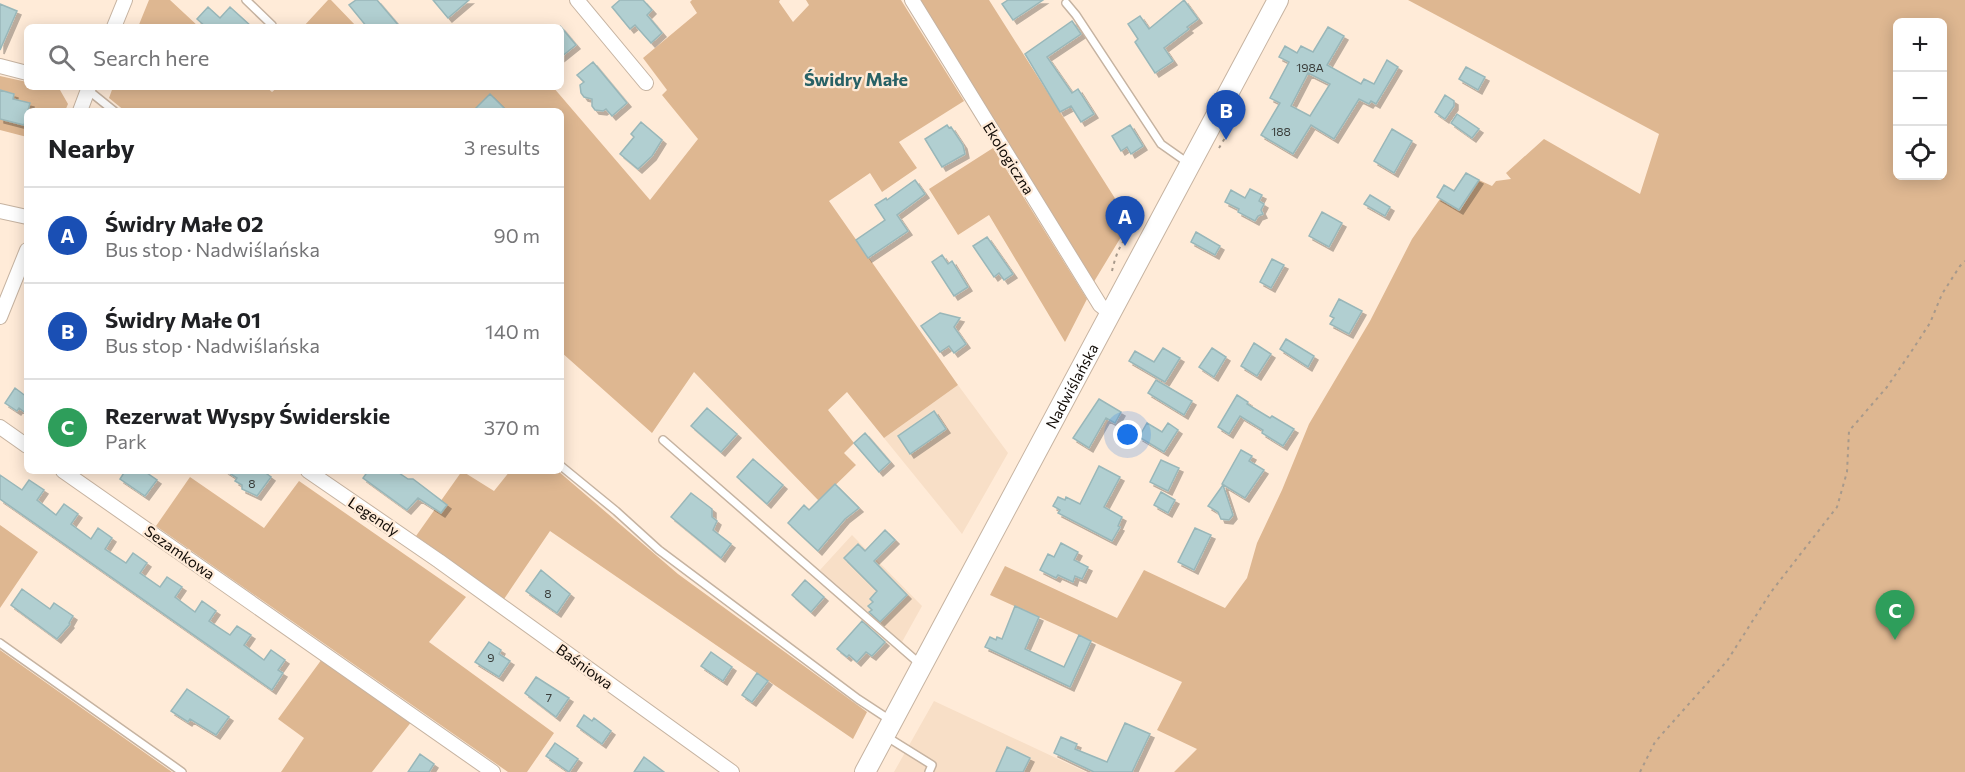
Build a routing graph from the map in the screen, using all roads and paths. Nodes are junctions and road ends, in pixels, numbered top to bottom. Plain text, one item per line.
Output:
1 (125, 0) edge
2 (246, 0) edge
3 (577, 0) edge
4 (912, 0) edge
5 (1278, 0) edge
6 (1066, 3) dead end
7 (115, 24) edge
8 (271, 24) edge
9 (0, 66) edge
10 (24, 72) edge
11 (646, 83) dead end
12 (85, 90) edge
13 (88, 90) edge
14 (81, 108) edge
15 (110, 108) edge
16 (1190, 165) junction
17 (0, 211) edge
18 (24, 217) edge
19 (1965, 261) edge
20 (23, 274) edge
21 (1110, 313) junction
22 (0, 317) edge
23 (0, 427) edge
24 (663, 440) dead end
25 (24, 444) edge
26 (564, 468) edge
27 (67, 474) edge
28 (312, 474) edge
29 (439, 561) joint
30 (0, 643) edge
31 (922, 665) junction
32 (889, 728) junction
33 (182, 772) edge
34 (493, 772) edge
35 (732, 772) edge
36 (865, 772) edge
37 (929, 772) edge
38 (1640, 772) edge

1 - 7 street
2 - 8 lane
3 - 11 street
4 - 21 street, Ekologiczna
5 - 16 main road, Nadwiślańska
6 - 16 lane
9 - 10 street
12 - 14 street
13 - 15 lane
16 - 21 main road, Nadwiślańska
17 - 18 street
19 - 38 path
20 - 22 street
21 - 31 main road, Nadwiślańska
23 - 25 street
24 - 31 lane
26 - 32 lane
27 - 34 street, Sezamkowa
28 - 29 street, Legendy
29 - 35 street, Baśniowa
30 - 33 lane
31 - 32 main road, Nadwiślańska
32 - 36 main road, Nadwiślańska
32 - 37 lane

